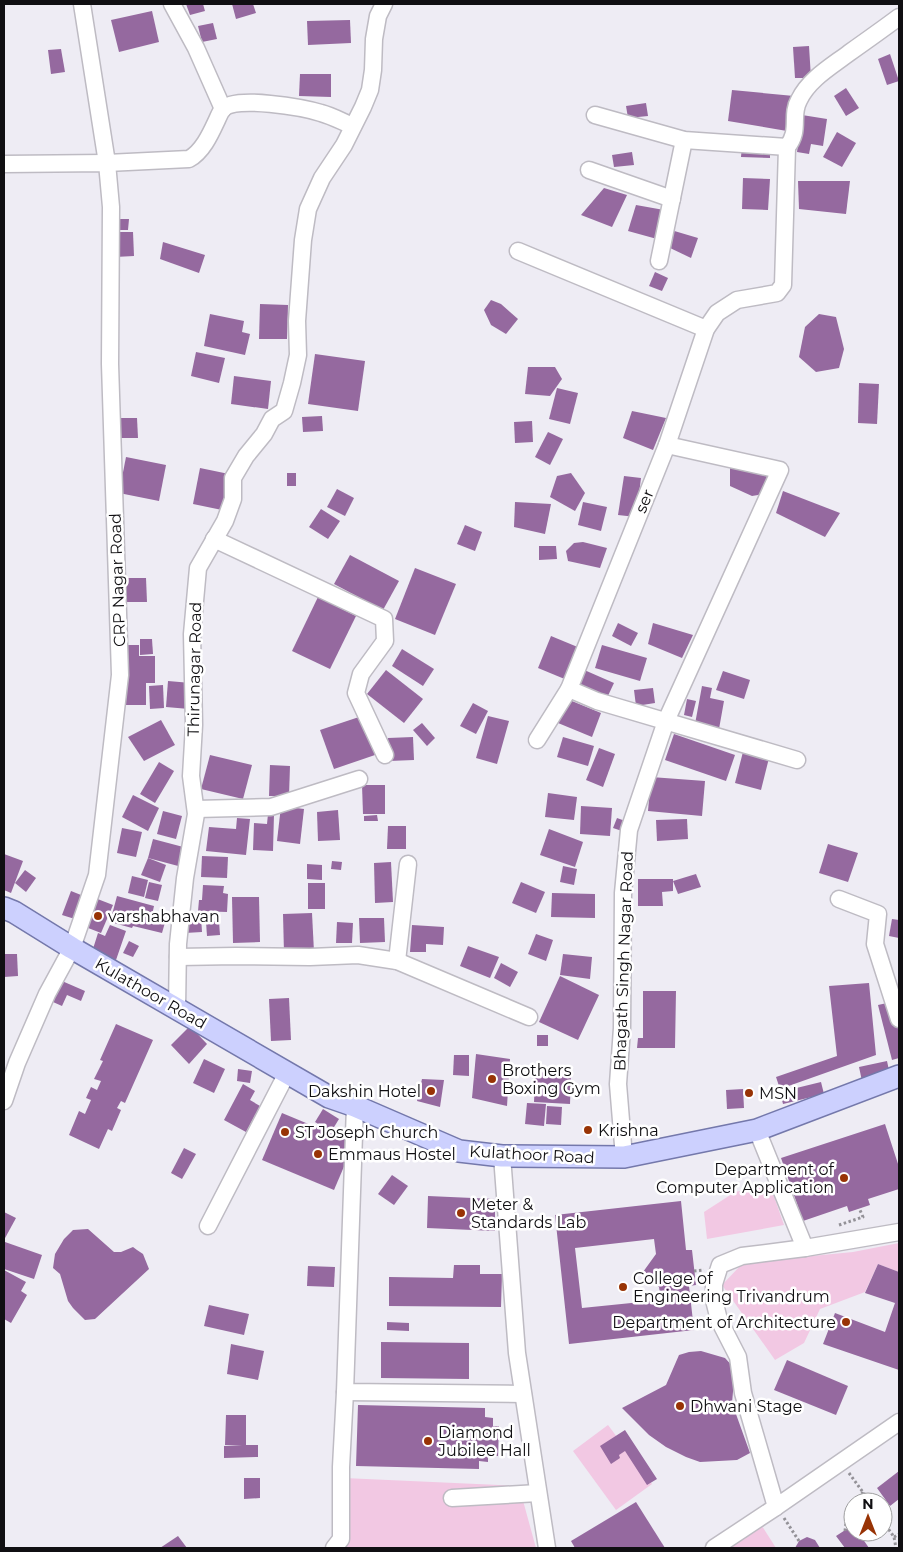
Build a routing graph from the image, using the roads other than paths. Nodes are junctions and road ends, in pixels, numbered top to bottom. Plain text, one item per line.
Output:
1 (82, 4) edge
2 (172, 4) edge
3 (384, 4) edge
4 (899, 17) edge
5 (223, 108) junction
6 (595, 115) dead end
7 (353, 126) junction
8 (684, 140) junction
9 (787, 147) junction
10 (107, 163) junction
11 (4, 164) edge
12 (589, 170) dead end
13 (672, 199) junction
14 (518, 251) dead end
15 (659, 261) dead end
16 (706, 329) junction
17 (666, 445) junction
18 (214, 540) junction
19 (569, 689) junction
20 (666, 721) junction
21 (537, 740) dead end
22 (385, 755) dead end
23 (797, 760) dead end
24 (359, 779) dead end
25 (196, 809) junction
26 (408, 864) dead end
27 (839, 899) dead end
28 (4, 908) edge
29 (72, 948) junction
30 (178, 957) junction
31 (397, 961) junction
32 (177, 1008) junction
33 (529, 1016) dead end
34 (899, 1019) edge
35 (287, 1072) junction
36 (899, 1076) edge
37 (4, 1102) edge
38 (355, 1106) junction
39 (757, 1130) junction
40 (502, 1156) junction
41 (624, 1158) junction
42 (208, 1226) dead end
43 (899, 1232) edge
44 (805, 1248) junction
45 (345, 1392) junction
46 (523, 1394) junction
47 (899, 1422) edge
48 (538, 1493) junction
49 (452, 1498) dead end
50 (776, 1507) junction
51 (334, 1548) edge
52 (547, 1548) edge
53 (714, 1548) edge

1 - 10 street, CRP Nagar Road
2 - 5 street
3 - 7 street, Thirunagar Road
4 - 9 street, ser
5 - 7 street
5 - 10 street
6 - 8 street
7 - 18 street, Thirunagar Road
8 - 9 street
8 - 13 street
9 - 16 street, ser
10 - 11 street
10 - 29 street, CRP Nagar Road
12 - 13 street
13 - 15 street
14 - 16 street
16 - 17 street, ser
17 - 19 street, ser
17 - 20 street, Bhagath Singh Nagar Road
18 - 22 street
18 - 25 street, Thirunagar Road
19 - 20 street
19 - 21 street, ser
20 - 23 street
20 - 41 street, Bhagath Singh Nagar Road
24 - 25 street
25 - 30 street, Thirunagar Road
26 - 31 street
27 - 34 street
28 - 29 main road, Kulathoor Road
29 - 32 main road, Kulathoor Road
29 - 37 street, CRP Nagar Road
30 - 31 street
30 - 32 street, Thirunagar Road
31 - 33 street
32 - 35 main road, Kulathoor Road
35 - 38 main road, Kulathoor Road
35 - 42 street
36 - 39 main road, Kulathoor Road
38 - 40 main road, Kulathoor Road
38 - 45 street
39 - 41 main road, Kulathoor Road
39 - 44 street
40 - 41 main road, Kulathoor Road
40 - 46 street
43 - 44 street
44 - 50 street
45 - 46 street
45 - 51 street
46 - 48 street
47 - 50 street
48 - 49 street
48 - 52 street
50 - 53 street

